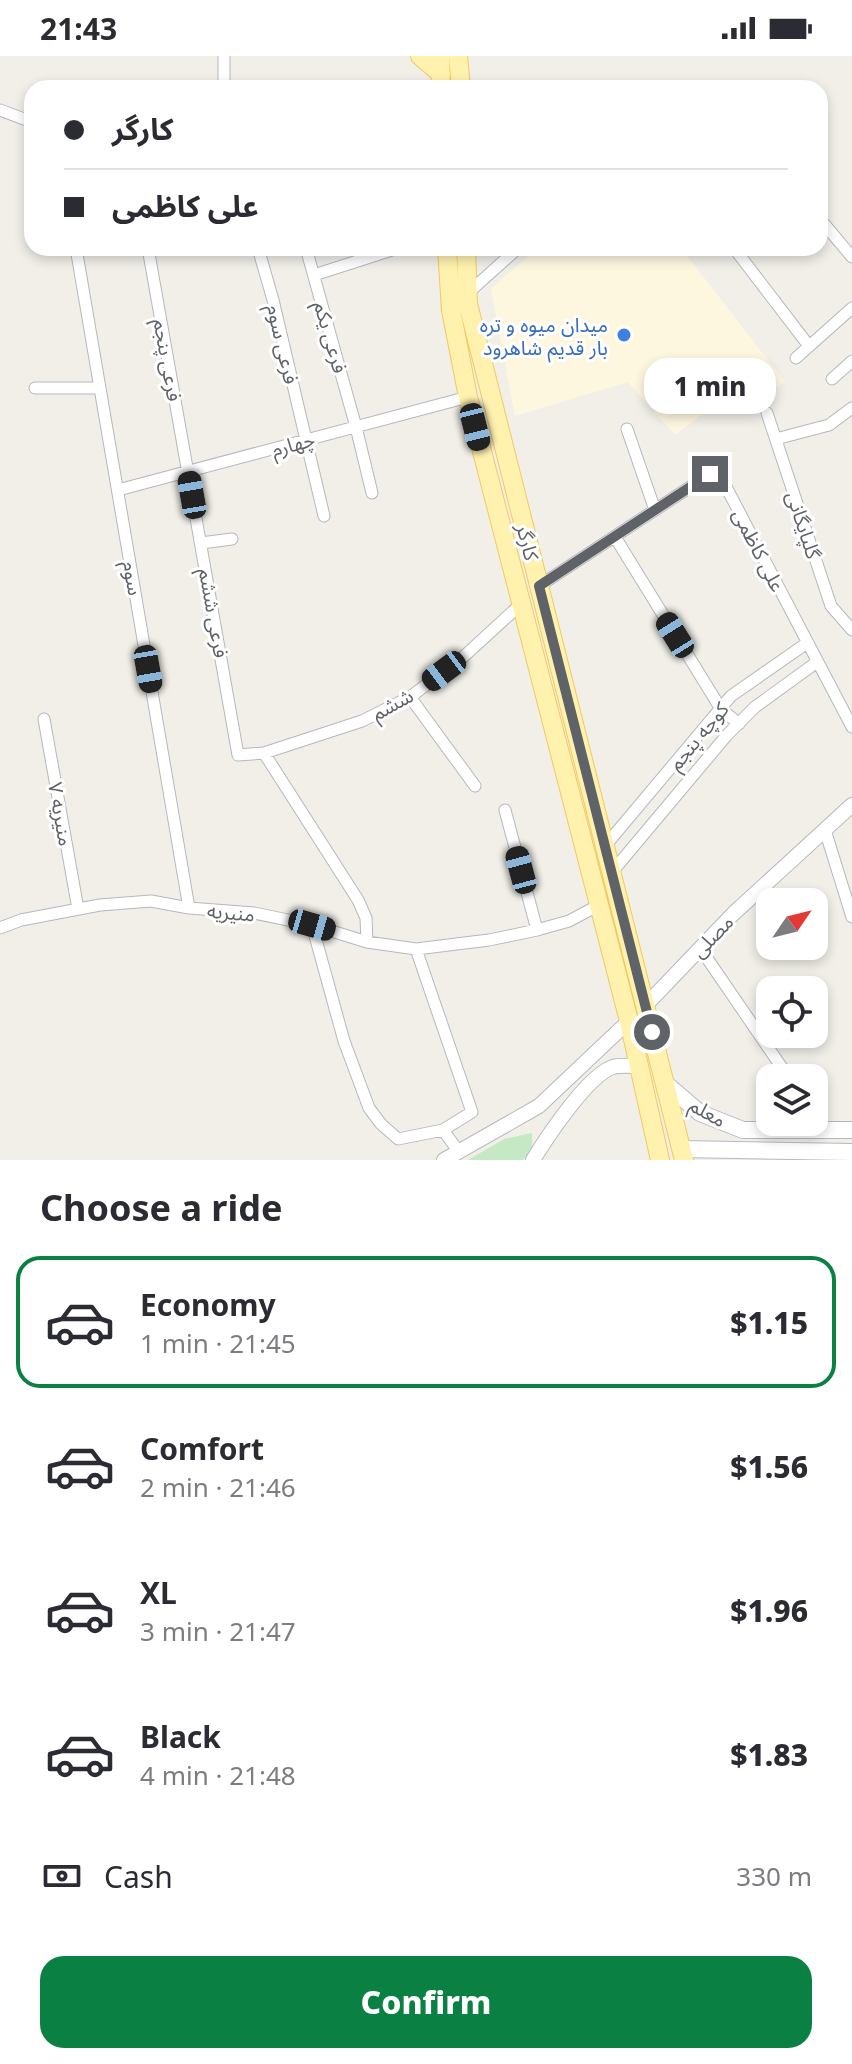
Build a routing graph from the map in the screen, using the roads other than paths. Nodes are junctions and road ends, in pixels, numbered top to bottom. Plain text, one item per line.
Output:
1 (224, 56) edge
2 (420, 56) edge
3 (458, 56) edge
4 (441, 73) edge
5 (224, 80) edge
6 (460, 80) edge
7 (0, 110) edge
8 (24, 119) edge
9 (828, 228) edge
10 (77, 256) edge
11 (149, 256) edge
12 (260, 256) edge
13 (308, 256) edge
14 (373, 256) edge
15 (448, 256) edge
16 (466, 256) edge
17 (509, 256) edge
18 (740, 256) edge
19 (852, 257) edge
20 (314, 275) junction
21 (468, 293) junction
22 (852, 308) edge
23 (809, 346) junction
24 (796, 358) dead end
25 (852, 361) edge
26 (832, 379) dead end
27 (35, 388) dead end
28 (100, 388) junction
29 (468, 397) junction
30 (852, 408) edge
31 (767, 413) dead end
32 (356, 427) junction
33 (627, 429) dead end
34 (776, 439) junction
35 (305, 440) junction
36 (188, 472) junction
37 (118, 490) junction
38 (372, 493) dead end
39 (655, 510) junction
40 (324, 516) dead end
41 (615, 537) junction
42 (232, 539) dead end
43 (201, 543) junction
44 (539, 586) junction
45 (521, 604) junction
46 (852, 630) edge
47 (807, 643) junction
48 (817, 662) junction
49 (410, 697) junction
50 (721, 709) junction
51 (44, 719) dead end
52 (739, 724) junction
53 (852, 727) edge
54 (264, 753) junction
55 (238, 755) joint
56 (475, 786) dead end
57 (852, 805) edge
58 (505, 810) dead end
59 (825, 830) junction
60 (605, 846) junction
61 (612, 872) junction
62 (599, 905) junction
63 (189, 908) junction
64 (78, 909) junction
65 (852, 917) edge
66 (312, 925) junction
67 (0, 928) edge
68 (537, 930) junction
69 (367, 942) junction
70 (700, 948) junction
71 (416, 949) junction
72 (645, 1006) junction
73 (629, 1021) junction
74 (779, 1064) edge
75 (639, 1066) junction
76 (665, 1083) junction
77 (443, 1130) junction
78 (756, 1130) edge
79 (828, 1130) edge
80 (852, 1130) edge
81 (459, 1152) junction
82 (852, 1152) edge
83 (659, 1154) edge
84 (682, 1154) edge
85 (752, 1155) edge
86 (444, 1160) edge
87 (533, 1160) edge

1 - 5 street
2 - 4 main road
3 - 6 main road
7 - 8 street
9 - 19 street
10 - 28 street, سوم
11 - 36 street, فرعی پنجم
12 - 35 street, فرعی سوم
13 - 20 street, فرعی یکم
14 - 20 street
15 - 29 main road, کارگر
16 - 21 main road, کارگر
17 - 21 street
18 - 23 street
20 - 32 street, فرعی یکم
21 - 44 main road, کارگر
22 - 23 street
23 - 24 street
25 - 26 street
27 - 28 street
28 - 37 street, سوم
29 - 32 street, چهارم
29 - 45 main road, کارگر
30 - 34 street
31 - 34 street, گلپایگانی
32 - 35 street, چهارم
32 - 38 street, فرعی یکم
33 - 39 street
34 - 46 street, گلپایگانی
35 - 36 street, چهارم
35 - 40 street, فرعی سوم
36 - 37 street, چهارم
36 - 43 street, فرعی ششم
37 - 63 street, سوم
39 - 41 street, علی کاظمی
39 - 47 street, علی کاظمی
41 - 44 street, علی کاظمی
41 - 50 street
42 - 43 street
43 - 55 street, فرعی ششم
44 - 60 main road, کارگر
45 - 49 street, ششم
45 - 62 main road, کارگر
47 - 48 street, علی کاظمی
47 - 50 street, کوچه پنجم
48 - 52 street
48 - 53 street, علی کاظمی
49 - 54 street, ششم
49 - 56 street
50 - 52 street
50 - 60 street, کوچه پنجم
51 - 64 street, منیریه ۷
52 - 61 street
54 - 55 street, ششم
54 - 69 street
57 - 59 street, مصلی
58 - 68 street
59 - 65 street
59 - 70 street, مصلی
60 - 61 main road, کارگر
61 - 72 main road, کارگر
62 - 68 street, منیریه
62 - 73 main road, کارگر
63 - 64 street, منیریه
63 - 66 street, منیریه
64 - 67 street, منیریه
66 - 69 street, منیریه
66 - 77 street
68 - 71 street, منیریه
69 - 71 street, منیریه
70 - 72 street, مصلی
70 - 74 street
71 - 77 street
72 - 73 main road
72 - 76 main road, کارگر
73 - 75 main road, کارگر
73 - 81 street
75 - 83 main road, کارگر
75 - 87 street
76 - 78 main road, معلم
76 - 84 main road, کارگر
77 - 81 street
79 - 80 main road, معلم
81 - 86 street
82 - 85 main road, معلم
83 - 84 main road
84 - 85 main road, معلم

